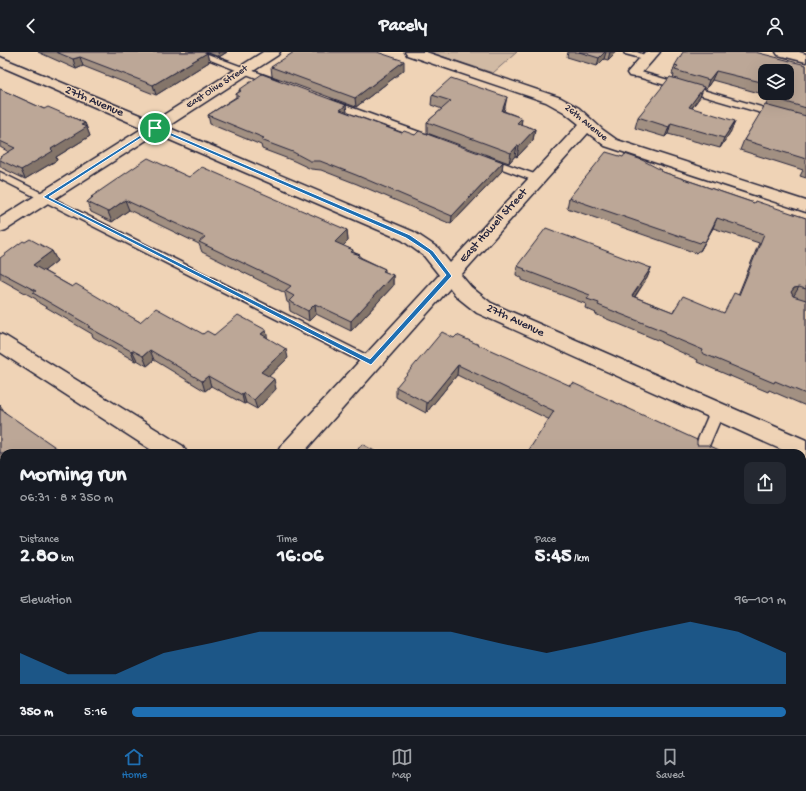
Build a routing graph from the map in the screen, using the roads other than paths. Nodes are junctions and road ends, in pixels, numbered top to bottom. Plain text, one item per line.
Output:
1 (194, 52) edge
2 (273, 52) edge
3 (412, 52) edge
4 (628, 52) edge
5 (782, 52) edge
6 (650, 55) edge
7 (806, 58) edge
8 (0, 61) edge
9 (244, 70) junction
10 (634, 73) joint
11 (283, 85) edge
12 (319, 98) edge
13 (806, 123) edge
14 (587, 124) junction
15 (155, 128) junction
16 (443, 144) edge
17 (480, 158) edge
18 (0, 175) edge
19 (536, 178) junction
20 (45, 197) junction
21 (806, 207) edge
22 (0, 226) edge
23 (449, 276) junction
24 (0, 342) edge
25 (371, 362) junction
26 (717, 411) junction
27 (169, 449) edge
28 (293, 449) edge
29 (701, 449) edge
30 (804, 449) edge

1 - 9 lane
2 - 9 street, East Olive Street
3 - 14 street, 26th Avenue
4 - 6 lane
5 - 7 street
6 - 10 street
8 - 15 street, 27th Avenue
9 - 11 lane
9 - 15 street, East Olive Street
10 - 13 lane
12 - 16 lane
14 - 19 street, East Howell Street
14 - 21 street, 26th Avenue
15 - 20 street, East Olive Street
15 - 23 street, 27th Avenue
17 - 19 lane
18 - 20 lane
19 - 23 street, East Howell Street
20 - 22 street, East Olive Street
20 - 25 lane
23 - 25 street, East Howell Street
23 - 26 street, 27th Avenue
24 - 27 street
25 - 28 street, East Howell Street
26 - 29 lane
26 - 30 street, 27th Avenue

